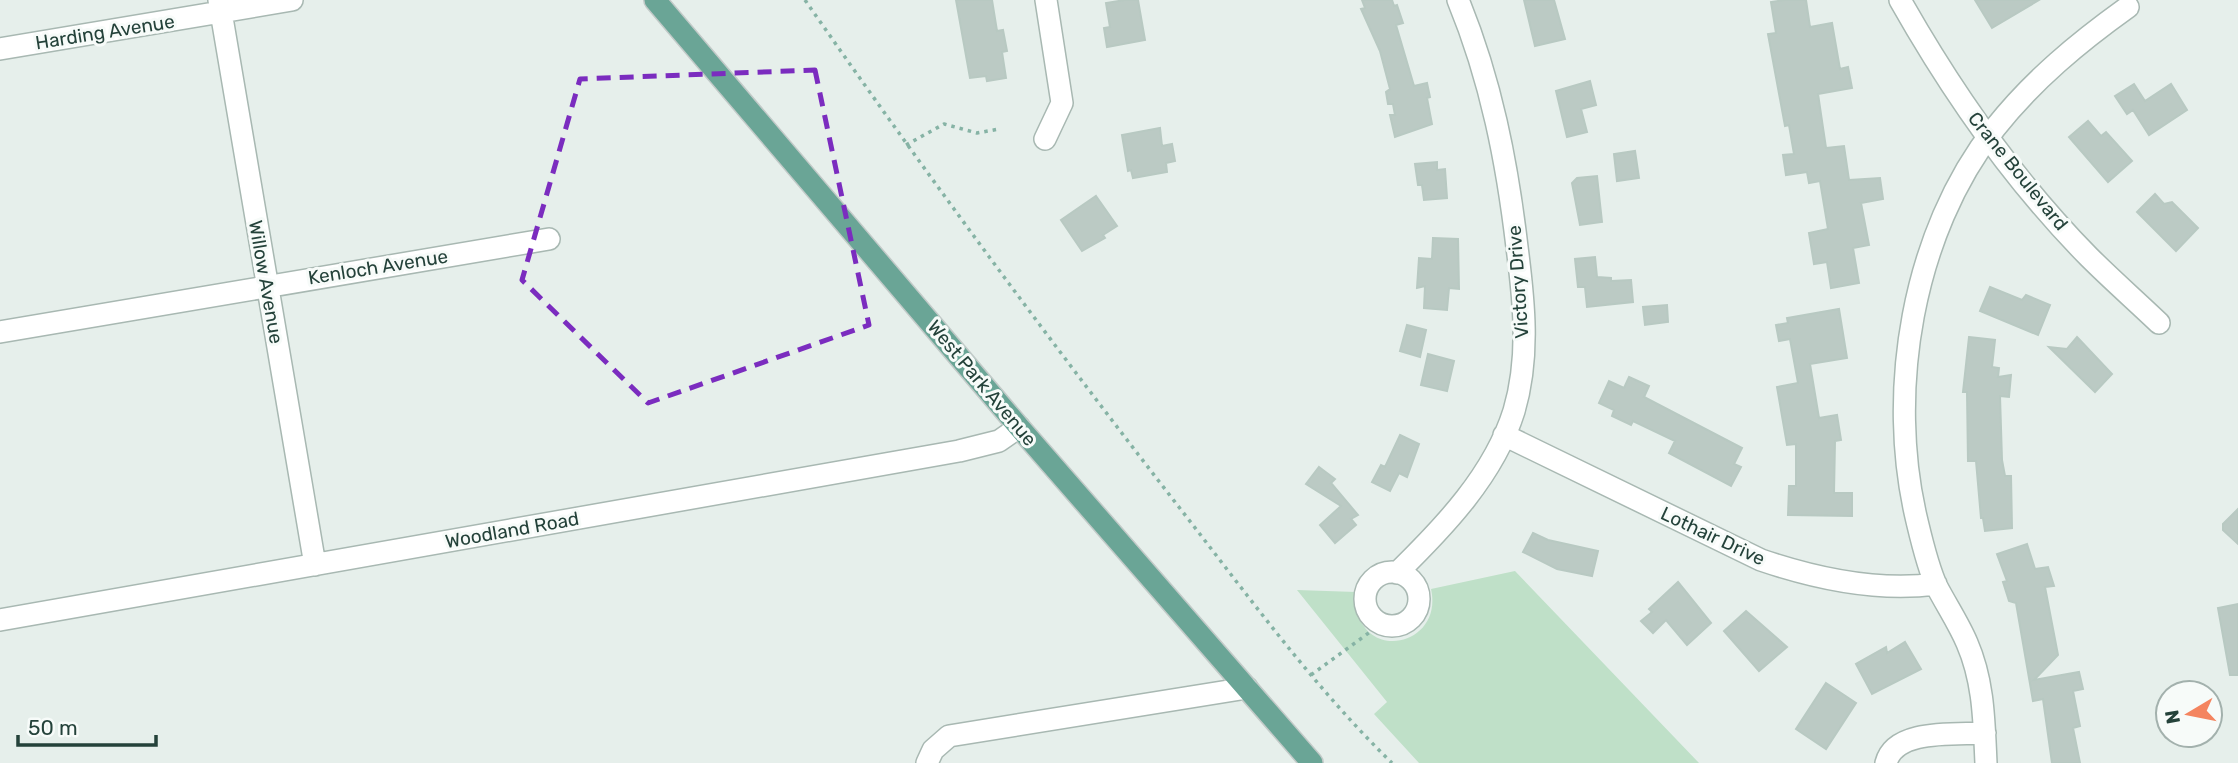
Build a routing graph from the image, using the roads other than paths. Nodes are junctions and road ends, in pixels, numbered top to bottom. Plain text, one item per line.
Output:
1 (292, 0) edge
2 (655, 0) edge
3 (1046, 0) edge
4 (1458, 0) edge
5 (1900, 0) edge
6 (220, 6) edge
7 (2128, 7) dead end
8 (0, 49) edge
9 (1989, 137) junction
10 (1045, 139) dead end
11 (549, 239) dead end
12 (266, 285) junction
13 (2160, 323) dead end
14 (0, 332) edge
15 (1019, 427) junction
16 (1504, 435) junction
17 (315, 565) junction
18 (1397, 573) junction
19 (1936, 584) junction
20 (0, 620) edge
21 (1247, 688) junction
22 (1985, 733) junction
23 (928, 763) edge
24 (1312, 763) edge
25 (1886, 763) edge
26 (1986, 763) edge

1 - 6 street, Harding Avenue
2 - 15 main road, West Park Avenue
3 - 10 street
4 - 16 street, Victory Drive
5 - 9 street, Crane Boulevard
6 - 8 street, Harding Avenue
6 - 12 street, Willow Avenue
7 - 9 street
9 - 13 street, Crane Boulevard
9 - 19 street
11 - 12 street, Kenloch Avenue
12 - 14 street, Kenloch Avenue
12 - 17 street, Willow Avenue
15 - 17 street, Woodland Road
15 - 21 main road, West Park Avenue
16 - 18 street, Victory Drive
16 - 19 street, Lothair Drive
17 - 20 street, Woodland Road
18 - 18 street
19 - 22 street
21 - 23 street
21 - 24 main road, West Park Avenue
22 - 25 street
22 - 26 street

